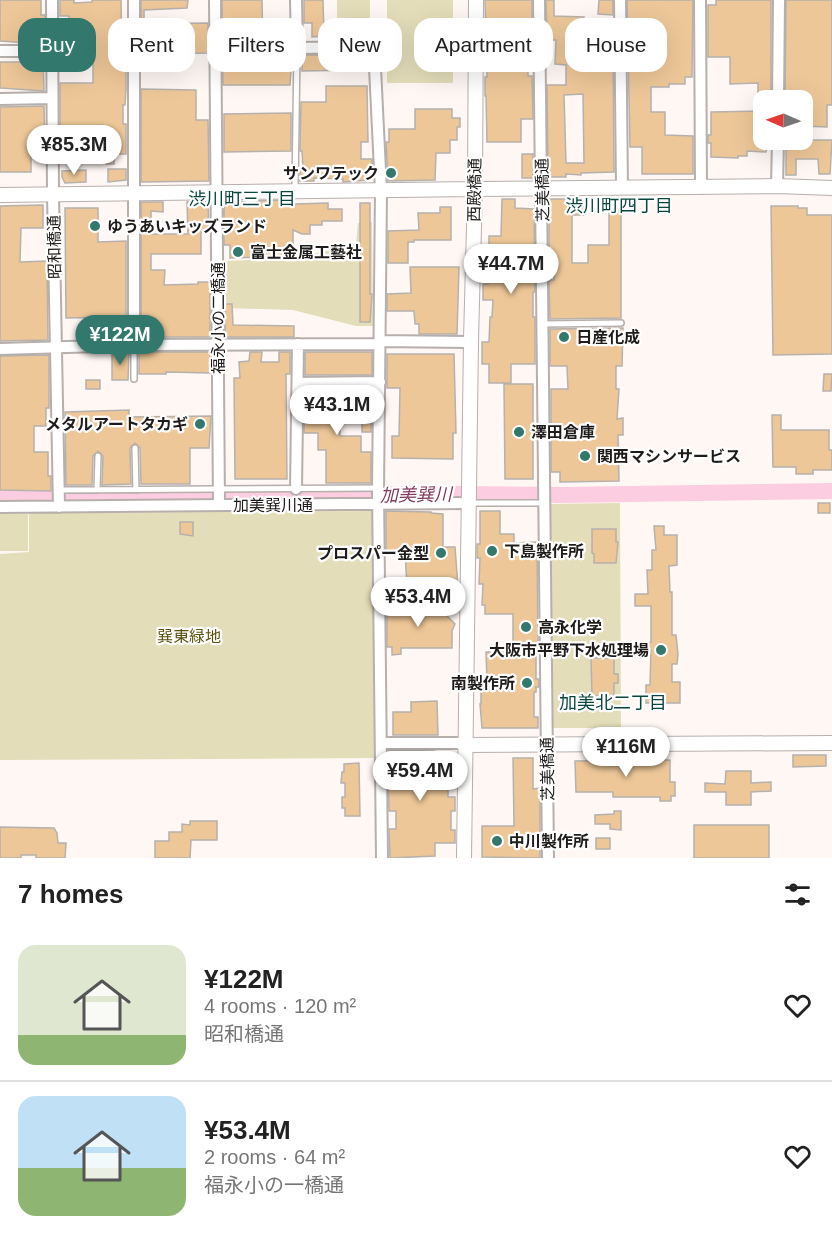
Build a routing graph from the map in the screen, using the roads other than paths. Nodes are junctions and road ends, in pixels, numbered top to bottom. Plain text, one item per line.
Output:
1 (52, 0) edge
2 (134, 0) edge
3 (215, 0) edge
4 (296, 0) edge
5 (476, 0) edge
6 (539, 0) edge
7 (620, 0) edge
8 (700, 0) edge
9 (779, 0) edge
10 (52, 18) edge
11 (296, 18) edge
12 (306, 48) edge
13 (0, 51) edge
14 (18, 51) edge
15 (52, 72) edge
16 (297, 72) edge
17 (778, 90) edge
18 (52, 98) junction
19 (0, 99) edge
20 (778, 150) edge
21 (777, 186) junction
22 (622, 188) junction
23 (701, 188) junction
24 (832, 188) edge
25 (475, 189) junction
26 (543, 189) junction
27 (381, 191) junction
28 (295, 192) junction
29 (216, 193) junction
30 (135, 194) junction
31 (0, 195) edge
32 (53, 195) junction
33 (621, 323) dead end
34 (544, 324) junction
35 (471, 340) junction
36 (380, 343) junction
37 (298, 344) junction
38 (134, 345) junction
39 (218, 345) junction
40 (57, 348) junction
41 (0, 349) edge
42 (134, 379) dead end
43 (380, 382) junction
44 (298, 383) junction
45 (135, 448) dead end
46 (98, 456) dead end
47 (297, 489) junction
48 (97, 490) junction
49 (136, 490) junction
50 (219, 490) junction
51 (59, 492) junction
52 (379, 495) junction
53 (469, 496) junction
54 (545, 501) junction
55 (219, 505) junction
56 (0, 507) edge
57 (59, 507) junction
58 (381, 743) junction
59 (832, 743) edge
60 (465, 744) junction
61 (547, 744) junction
62 (382, 858) edge
63 (464, 858) edge
64 (548, 858) edge

1 - 10 street, 昭和橋通
2 - 30 street
3 - 29 street, 福永小の二橋通
4 - 11 street
5 - 25 street, 西殿橋通
6 - 26 street, 芝美橋通
7 - 22 street
8 - 23 street
9 - 17 street
12 - 27 street
13 - 14 street
15 - 18 street, 昭和橋通
16 - 28 lane
18 - 19 street
18 - 32 street, 昭和橋通
20 - 21 street
21 - 23 street
21 - 24 street
22 - 23 street
22 - 26 street
25 - 26 street
25 - 27 street
25 - 35 street, 西殿橋通
26 - 34 street, 芝美橋通
27 - 28 street
27 - 36 street
28 - 29 street
29 - 30 street
29 - 39 street, 福永小の二橋通
30 - 32 street
30 - 38 street
31 - 32 street
32 - 40 street, 昭和橋通
33 - 34 lane
34 - 54 street, 芝美橋通
35 - 36 street
35 - 53 street, 西殿橋通
36 - 37 street
36 - 43 street
37 - 39 street
37 - 44 street
38 - 39 street
38 - 40 street
38 - 42 lane
39 - 50 street, 福永小の二橋通
40 - 41 street
40 - 51 street, 昭和橋通
43 - 44 street
43 - 52 street
44 - 47 street
45 - 49 lane
46 - 48 lane
47 - 50 lane
47 - 52 lane
48 - 49 lane
48 - 51 lane
49 - 50 lane
50 - 55 street, 福永小の二橋通
51 - 57 street, 昭和橋通
52 - 53 street, 加美巽川通
52 - 55 street, 加美巽川通
52 - 58 street
53 - 54 lane, 加美巽川通
53 - 60 street, 西殿橋通
54 - 61 street, 芝美橋通
55 - 57 street, 加美巽川通
56 - 57 street, 加美巽川通
58 - 60 street
58 - 62 street
59 - 61 street
60 - 61 street
60 - 63 street, 西殿橋通
61 - 64 street, 芝美橋通

